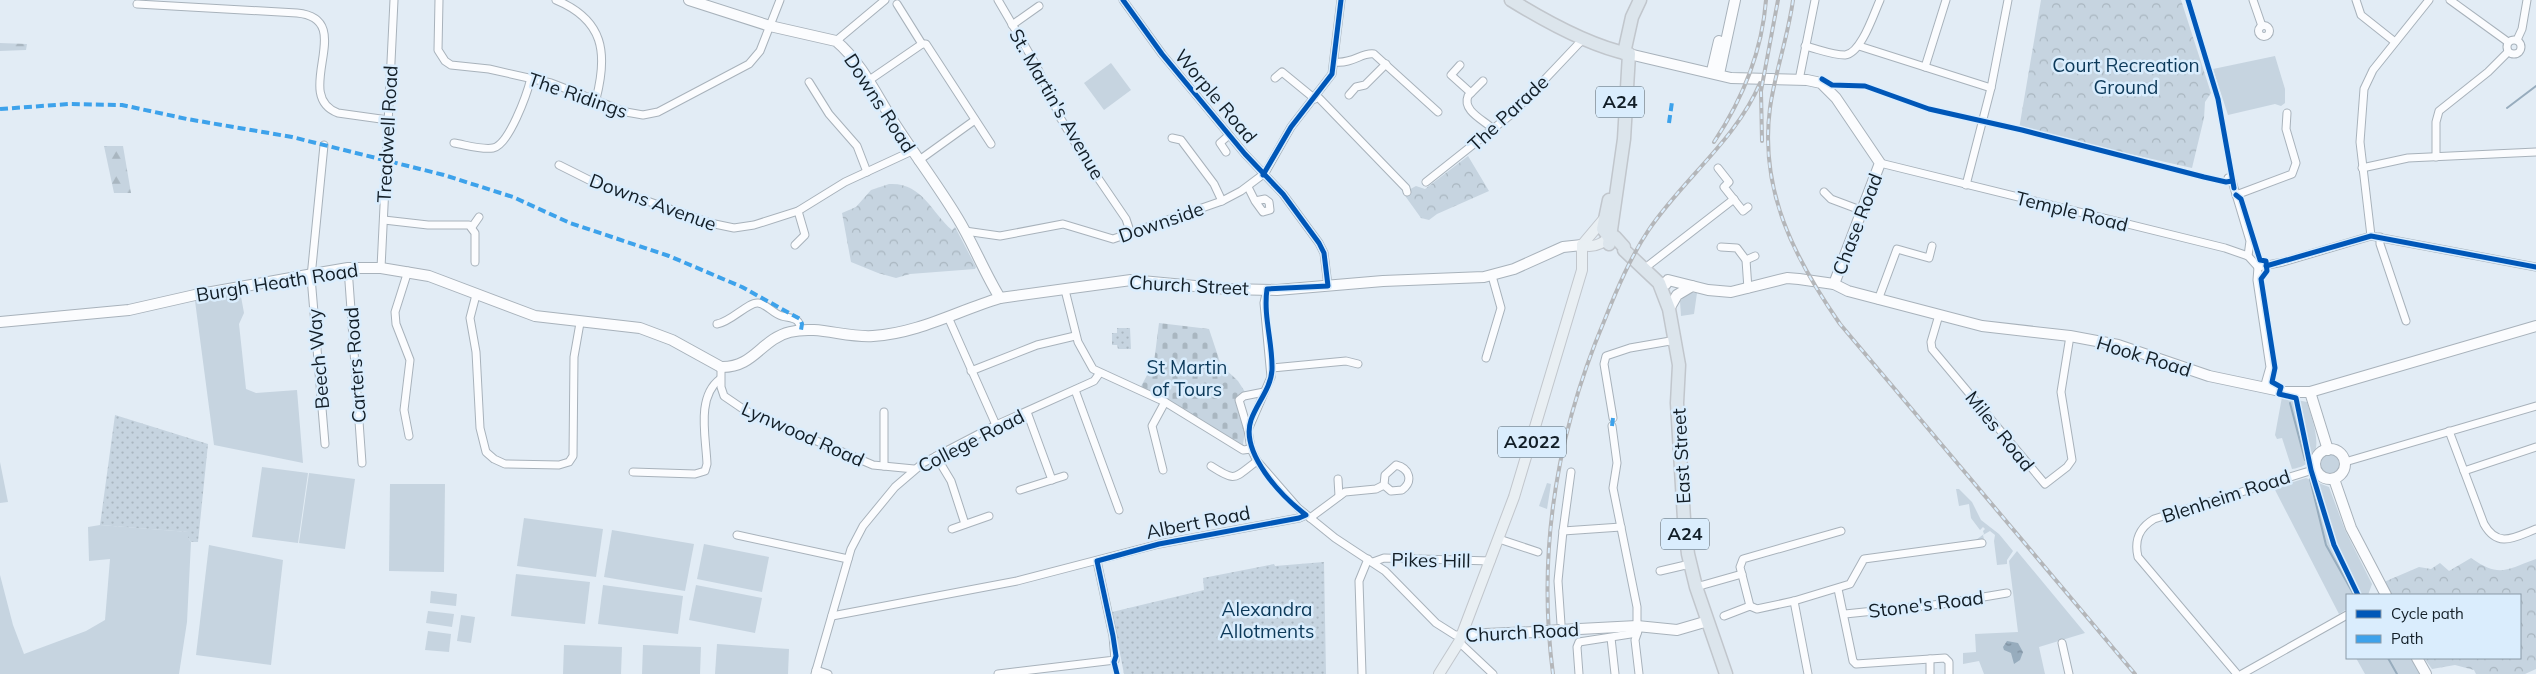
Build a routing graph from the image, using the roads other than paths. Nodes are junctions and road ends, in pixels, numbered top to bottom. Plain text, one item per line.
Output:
1 (225, 0) edge
2 (394, 0) edge
3 (439, 0) edge
4 (556, 0) edge
5 (689, 0) edge
6 (780, 0) edge
7 (885, 0) edge
8 (998, 0) edge
9 (1123, 0) edge
10 (1341, 0) edge
11 (1511, 0) edge
12 (1640, 0) edge
13 (1729, 0) edge
14 (1735, 0) edge
15 (1815, 0) edge
16 (1880, 0) edge
17 (1946, 0) edge
18 (2008, 0) edge
19 (2253, 0) edge
20 (2356, 0) edge
21 (2429, 0) edge
22 (2450, 0) edge
23 (2528, 0) edge
24 (137, 4) dead end
25 (896, 4) dead end
26 (1039, 6) dead end
27 (224, 9) junction
28 (1012, 25) junction
29 (770, 26) junction
30 (2262, 26) dead end
31 (1584, 37) junction
32 (2517, 40) junction
33 (836, 41) junction
34 (2395, 42) junction
35 (2508, 42) junction
36 (922, 44) junction
37 (1806, 46) junction
38 (1859, 46) junction
39 (2508, 52) junction
40 (1624, 53) junction
41 (1335, 62) junction
42 (1386, 64) junction
43 (1460, 65) dead end
44 (1925, 67) junction
45 (1715, 72) junction
46 (531, 78) junction
47 (1275, 78) dead end
48 (1800, 80) junction
49 (868, 81) junction
50 (1483, 81) dead end
51 (809, 82) dead end
52 (1991, 88) junction
53 (1470, 94) junction
54 (1349, 95) dead end
55 (1316, 97) junction
56 (596, 99) junction
57 (1438, 112) dead end
58 (2286, 113) dead end
59 (388, 120) junction
60 (975, 120) junction
61 (1493, 129) junction
62 (1229, 135) junction
63 (1172, 138) dead end
64 (454, 143) dead end
65 (991, 144) dead end
66 (324, 145) dead end
67 (912, 152) junction
68 (1226, 152) dead end
69 (2536, 152) edge
70 (1273, 157) junction
71 (2436, 157) junction
72 (918, 161) junction
73 (1880, 163) junction
74 (1254, 164) junction
75 (559, 165) dead end
76 (1718, 168) dead end
77 (2362, 168) junction
78 (867, 172) junction
79 (1263, 174) junction
80 (2228, 178) dead end
81 (1426, 182) dead end
82 (1966, 185) junction
83 (1248, 187) junction
84 (1407, 192) dead end
85 (1824, 192) dead end
86 (2236, 195) junction
87 (1734, 199) junction
88 (1222, 201) junction
89 (1255, 201) dead end
90 (1748, 207) dead end
91 (798, 210) junction
92 (1863, 211) junction
93 (479, 217) dead end
94 (384, 220) junction
95 (1603, 220) junction
96 (472, 227) junction
97 (965, 231) junction
98 (1131, 234) junction
99 (2371, 236) junction
100 (1609, 237) junction
101 (2380, 237) junction
102 (795, 245) dead end
103 (1582, 245) junction
104 (1932, 246) dead end
105 (1721, 247) dead end
106 (1756, 256) dead end
107 (2248, 256) junction
108 (1746, 260) junction
109 (475, 262) dead end
110 (2258, 267) junction
111 (2536, 267) edge
112 (348, 268) junction
113 (381, 268) junction
114 (1645, 268) junction
115 (408, 271) junction
116 (312, 274) junction
117 (1492, 276) junction
118 (1662, 283) junction
119 (1834, 284) junction
120 (1328, 286) junction
121 (1692, 286) junction
122 (1748, 289) junction
123 (1065, 290) junction
124 (1267, 290) junction
125 (476, 295) junction
126 (1000, 298) junction
127 (1878, 300) junction
128 (1669, 309) junction
129 (1939, 315) junction
130 (948, 317) junction
131 (2406, 321) dead end
132 (0, 322) edge
133 (580, 323) junction
134 (716, 324) dead end
135 (2536, 326) edge
136 (801, 330) junction
137 (1076, 336) junction
138 (2070, 336) junction
139 (1676, 340) junction
140 (1486, 358) dead end
141 (1358, 364) dead end
142 (721, 367) junction
143 (1272, 368) junction
144 (971, 371) junction
145 (1099, 374) junction
146 (720, 379) junction
147 (2264, 388) junction
148 (1075, 390) junction
149 (1264, 392) junction
150 (2310, 392) junction
151 (1165, 402) junction
152 (2536, 406) edge
153 (884, 412) dead end
154 (1027, 412) junction
155 (996, 425) junction
156 (1248, 430) junction
157 (2450, 431) junction
158 (409, 436) dead end
159 (325, 444) dead end
160 (2536, 447) edge
161 (1252, 449) junction
162 (2328, 450) junction
163 (936, 456) junction
164 (1257, 461) junction
165 (2345, 462) junction
166 (362, 463) dead end
167 (884, 466) junction
168 (1211, 466) dead end
169 (914, 469) junction
170 (2316, 469) junction
171 (1163, 470) dead end
172 (2464, 471) junction
173 (633, 472) dead end
174 (1571, 472) dead end
175 (1064, 476) dead end
176 (1338, 479) dead end
177 (2334, 479) junction
178 (1052, 480) junction
179 (1384, 485) dead end
180 (1020, 490) dead end
181 (1339, 496) junction
182 (1120, 510) dead end
183 (989, 516) dead end
184 (1308, 516) junction
185 (965, 524) junction
186 (1621, 527) junction
187 (952, 529) dead end
188 (2536, 529) edge
189 (1841, 531) dead end
190 (1562, 534) junction
191 (736, 535) dead end
192 (1499, 539) junction
193 (1982, 543) dead end
194 (1538, 552) dead end
195 (848, 559) junction
196 (1097, 561) junction
197 (1370, 561) junction
198 (1490, 561) junction
199 (1690, 564) junction
200 (1660, 571) dead end
201 (1742, 574) junction
202 (1696, 587) junction
203 (1838, 589) junction
204 (2007, 593) dead end
205 (2384, 594) edge
206 (1794, 601) junction
207 (1750, 606) junction
208 (1845, 614) junction
209 (832, 616) junction
210 (1724, 616) dead end
211 (2346, 616) edge
212 (1708, 621) junction
213 (1560, 627) junction
214 (1638, 629) junction
215 (1460, 638) junction
216 (1611, 638) junction
217 (2062, 643) dead end
218 (1930, 659) junction
219 (2418, 659) edge
220 (815, 672) edge
221 (828, 674) edge
222 (998, 674) edge
223 (1362, 674) edge
224 (1439, 674) edge
225 (1493, 674) edge
226 (1579, 674) edge
227 (1615, 674) edge
228 (1639, 674) edge
229 (1726, 674) edge
230 (1808, 674) edge
231 (1930, 674) edge
232 (1949, 674) edge
233 (2068, 674) edge
234 (2237, 674) edge
235 (2242, 674) edge
236 (2426, 674) edge

1 - 27 street
2 - 59 street, Treadwell Road
3 - 46 street, The Ridings
4 - 56 street
5 - 29 main road, Downs Road
6 - 29 street, The Ridings
7 - 33 street
8 - 28 street, St. Martin's Avenue
9 - 62 street, Worple Road
10 - 41 street, Downside
11 - 31 highway
12 - 40 highway, A24
13 - 45 main road
14 - 45 main road
15 - 37 street
16 - 38 street
17 - 44 street
18 - 52 street
19 - 30 street
20 - 34 street
21 - 34 street
22 - 35 street
23 - 32 street
24 - 27 street
25 - 36 street
26 - 28 street
27 - 59 street
28 - 98 street, St. Martin's Avenue
29 - 33 main road, Downs Road
29 - 56 street, The Ridings
31 - 40 highway
31 - 61 street, The Parade
32 - 35 street
32 - 39 street
33 - 49 main road, Downs Road
34 - 77 street
35 - 39 street
36 - 49 street
36 - 60 street
37 - 38 street
37 - 48 street
38 - 44 street
39 - 71 street
40 - 45 main road
40 - 95 highway, A24
40 - 100 highway, A24
41 - 42 street
41 - 55 street, Downside
42 - 54 street
42 - 57 street
43 - 53 street
44 - 52 street
45 - 48 main road
46 - 56 street, The Ridings
46 - 64 street
47 - 55 street
48 - 73 main road
49 - 67 main road, Downs Road
50 - 53 street
51 - 78 street
52 - 82 street
53 - 61 street
55 - 70 street, Downside
55 - 84 street
58 - 86 street
59 - 94 street, Treadwell Road
60 - 65 street
60 - 72 street
61 - 81 street, The Parade
62 - 68 street
62 - 74 street, Worple Road
63 - 88 street
66 - 116 street, Beech Way
67 - 72 main road, Downs Road
67 - 78 street, Downs Avenue
69 - 71 street
70 - 74 street
70 - 79 street, Downside
71 - 77 street
72 - 97 main road, Downs Road
73 - 82 street, Temple Road
73 - 92 main road, Chase Road
74 - 79 street, Worple Road
75 - 91 street, Downs Avenue
76 - 87 street
77 - 99 street
78 - 91 street, Downs Avenue
79 - 83 street, Downside
79 - 120 street, Worple Road
80 - 86 street
82 - 107 street, Temple Road
83 - 88 street, Downside
83 - 89 street
85 - 92 street
86 - 107 street
87 - 90 street
87 - 114 street
88 - 98 street, Downside
91 - 102 street
92 - 119 main road, Chase Road
93 - 96 street
94 - 96 street
94 - 113 street, Treadwell Road
95 - 100 highway, A24
95 - 103 main road
96 - 109 street
97 - 98 street, Downside
97 - 126 main road, Downs Road
99 - 101 street
99 - 110 street
100 - 103 main road
100 - 114 highway, East Street / A24
101 - 111 street
101 - 131 street
103 - 117 main road, Church Street
103 - 192 main road, A2022
104 - 127 street
105 - 108 street
106 - 108 street
107 - 110 street
108 - 122 street
110 - 147 street
112 - 113 main road, Burgh Heath Road
112 - 116 main road, Burgh Heath Road
112 - 166 street, Carters Road
113 - 115 main road, Burgh Heath Road
114 - 118 highway, East Street / A24
115 - 125 main road, Burgh Heath Road
115 - 158 street
116 - 132 main road, Burgh Heath Road
116 - 159 street, Beech Way
117 - 120 main road, Church Street
117 - 140 street
118 - 121 main road, Hook Road
118 - 128 highway, East Street / A24
119 - 122 main road, Hook Road
119 - 127 main road, Hook Road
120 - 124 main road, Church Street
121 - 122 main road, Hook Road
121 - 128 main road
123 - 124 main road, Church Street
123 - 126 main road, Church Street
123 - 137 street
124 - 143 street
125 - 133 main road, Burgh Heath Road
125 - 133 street
126 - 130 main road
127 - 129 main road, Hook Road
128 - 139 highway, East Street / A24
129 - 138 main road, Hook Road
129 - 138 street, Miles Road
130 - 136 main road
130 - 144 street
133 - 142 main road, Burgh Heath Road
134 - 136 street
135 - 150 main road, Hook Road
136 - 142 main road
137 - 144 street
137 - 145 street
138 - 147 main road, Hook Road
139 - 186 street
139 - 199 highway, East Street / A24
141 - 143 street
142 - 146 street
143 - 149 street
144 - 155 street
145 - 148 street, College Road
145 - 151 street
146 - 167 street, Lynwood Road
146 - 173 street
147 - 150 main road, Hook Road
148 - 154 street, College Road
148 - 182 street
149 - 156 street
149 - 156 street, Church Road
150 - 162 main road
151 - 161 street
151 - 171 street
152 - 157 street
153 - 167 street
154 - 155 street, College Road
154 - 178 street
155 - 163 street, College Road
156 - 161 street, Church Road
157 - 165 street
157 - 172 street
160 - 172 street
161 - 164 street, Church Road
162 - 165 main road
162 - 170 main road
163 - 169 street, College Road
163 - 185 street
164 - 168 street
164 - 184 street, Church Road
165 - 177 main road
167 - 169 street, Lynwood Road
169 - 195 street, College Road
170 - 177 main road
170 - 234 street, Blenheim Road
172 - 188 street
174 - 190 street
175 - 178 street
176 - 181 street
177 - 205 main road
178 - 180 street
179 - 181 street
181 - 184 street
183 - 185 street
184 - 196 street, Albert Road
184 - 197 street, Church Road
185 - 187 street
186 - 190 street
186 - 214 street
189 - 201 street
190 - 213 street
191 - 195 street
192 - 194 street
192 - 198 main road, A2022
193 - 203 street
195 - 209 street, College Road
196 - 209 street, Albert Road
196 - 222 street
197 - 198 street, Pikes Hill
197 - 215 street, Church Road
197 - 223 street
198 - 215 main road, A2022
199 - 200 street
199 - 202 highway, East Street / A24
201 - 202 street
201 - 207 street
202 - 212 highway, East Street / A24
203 - 206 street
203 - 208 street
204 - 208 street, Stone's Road
206 - 207 street
206 - 230 street
207 - 210 street
208 - 218 street
209 - 220 street, College Road
211 - 235 street
212 - 214 main road, Church Road
212 - 229 highway, East Street / A24
213 - 214 main road, Church Road
213 - 215 main road, Church Road, bridge
214 - 216 street
214 - 228 street
215 - 224 main road, A2022
215 - 225 street
216 - 226 street
216 - 227 street
217 - 233 street
218 - 231 street
218 - 232 street
219 - 236 main road
220 - 221 street

